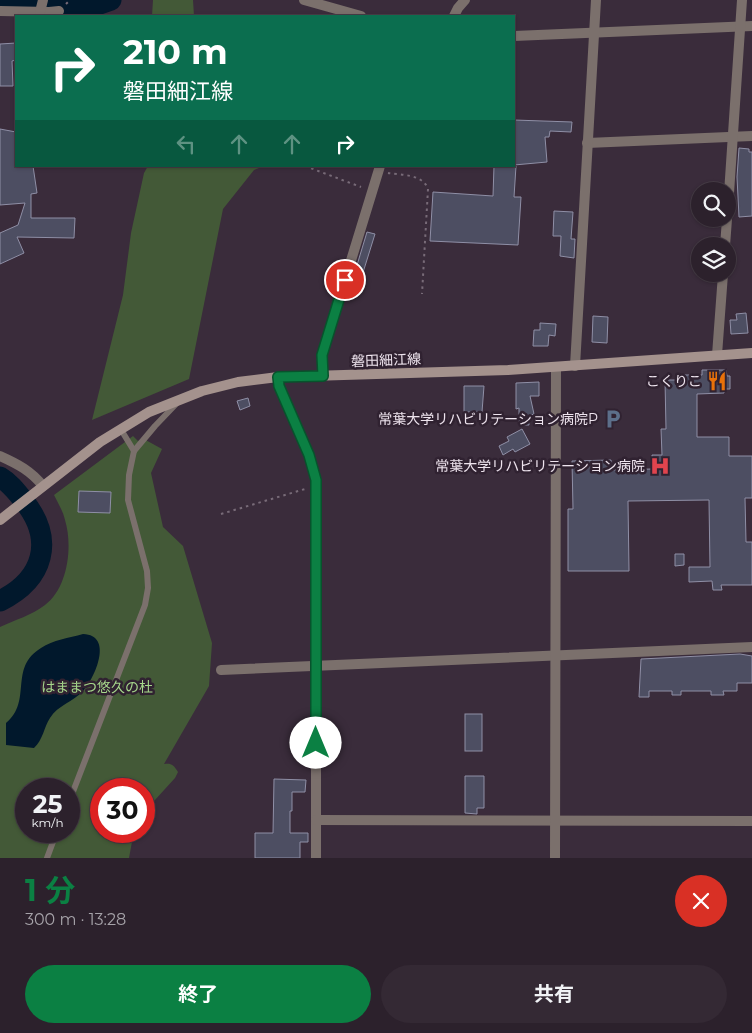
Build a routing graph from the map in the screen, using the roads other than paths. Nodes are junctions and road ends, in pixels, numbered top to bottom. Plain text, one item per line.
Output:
1 (43, 0) edge
2 (304, 0) edge
3 (465, 0) edge
4 (596, 0) edge
5 (742, 0) edge
6 (0, 11) edge
7 (59, 11) dead end
8 (40, 12) junction
9 (357, 15) edge
10 (454, 15) edge
11 (752, 26) edge
12 (740, 27) junction
13 (594, 34) junction
14 (515, 36) edge
15 (752, 136) edge
16 (733, 137) junction
17 (587, 143) junction
18 (379, 168) edge
19 (730, 182) edge
20 (722, 282) edge
21 (752, 353) edge
22 (717, 356) junction
23 (574, 366) junction
24 (556, 367) junction
25 (323, 376) junction
26 (278, 377) junction
27 (184, 397) junction
28 (120, 428) junction
29 (134, 451) junction
30 (0, 456) edge
31 (39, 490) junction
32 (0, 520) edge
33 (752, 647) edge
34 (556, 656) junction
35 (316, 666) junction
36 (221, 670) dead end
37 (78, 778) edge
38 (316, 820) junction
39 (555, 821) junction
40 (752, 821) edge
41 (53, 843) edge
42 (47, 858) edge
43 (316, 858) edge
44 (555, 858) edge

1 - 8 street
2 - 9 street
3 - 10 street
4 - 13 street
5 - 12 street
6 - 8 street
7 - 8 street
11 - 12 street
12 - 13 street
12 - 16 street
13 - 14 street
13 - 17 street
15 - 16 street
16 - 17 street
16 - 19 street
17 - 23 street
18 - 25 street
20 - 22 street
21 - 22 main road, 磐田細江線
22 - 23 main road, 磐田細江線
23 - 24 main road, 磐田細江線
24 - 25 main road, 磐田細江線
24 - 34 street
25 - 26 main road, 磐田細江線
26 - 27 main road, 磐田細江線
26 - 35 street
27 - 28 main road, 磐田細江線
27 - 29 lane
28 - 29 lane
28 - 31 main road, 磐田細江線
29 - 37 lane
30 - 31 street
31 - 32 main road, 磐田細江線
33 - 34 street
34 - 35 street
34 - 39 street
35 - 36 street
35 - 38 street
38 - 39 street
38 - 43 street
39 - 40 street
39 - 44 street
41 - 42 lane

